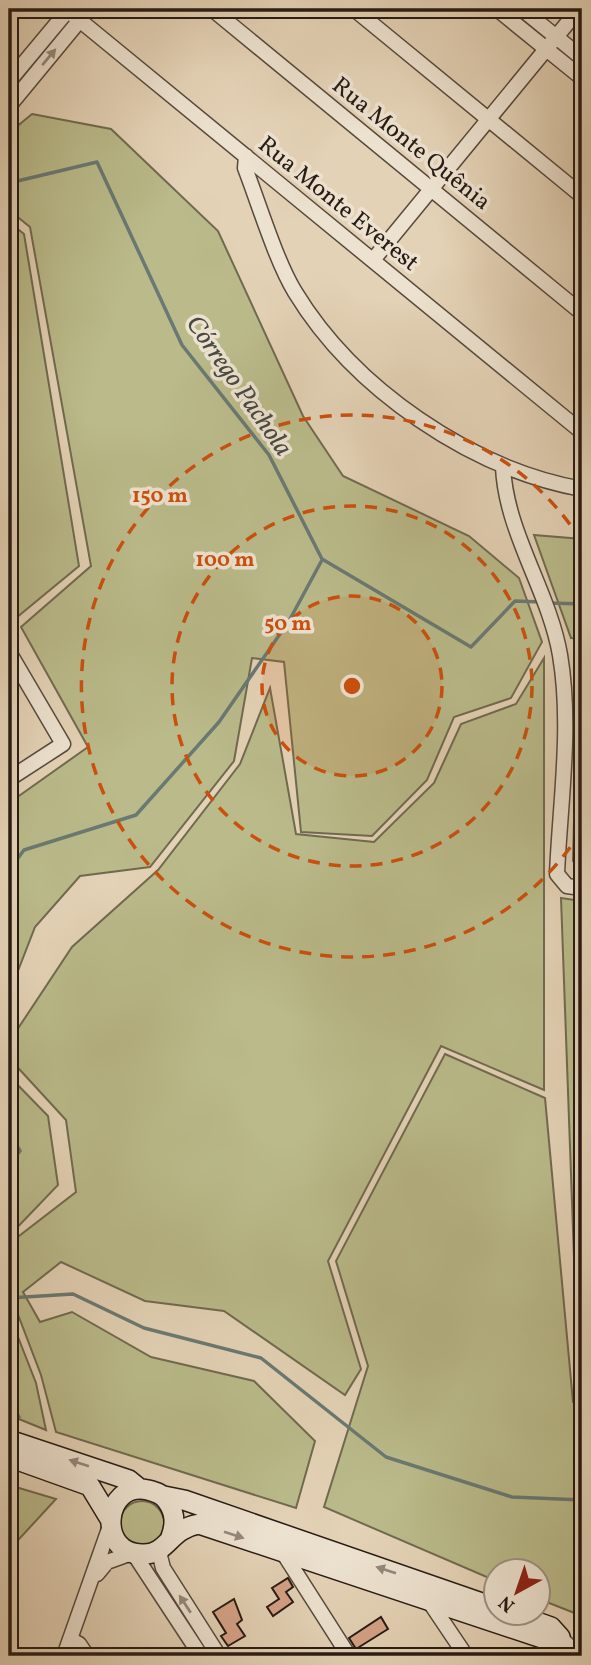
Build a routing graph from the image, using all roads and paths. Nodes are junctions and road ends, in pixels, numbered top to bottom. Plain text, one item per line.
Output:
1 (68, 9) edge
2 (212, 9) edge
3 (354, 9) edge
4 (497, 9) edge
5 (522, 9) edge
6 (579, 9) edge
7 (84, 14) edge
8 (556, 37) junction
9 (546, 49) junction
10 (582, 58) edge
11 (582, 78) edge
12 (9, 81) edge
13 (9, 106) edge
14 (489, 119) junction
15 (246, 156) junction
16 (430, 188) junction
17 (582, 196) edge
18 (373, 260) junction
19 (582, 313) edge
20 (582, 432) edge
21 (503, 467) junction
22 (582, 489) edge
23 (11, 659) edge
24 (9, 779) edge
25 (582, 888) edge
26 (9, 1440) edge
27 (9, 1457) edge
28 (140, 1489) junction
29 (164, 1496) junction
30 (110, 1523) junction
31 (266, 1531) junction
32 (167, 1542) junction
33 (283, 1552) junction
34 (133, 1553) junction
35 (419, 1581) junction
36 (92, 1584) junction
37 (428, 1601) junction
38 (482, 1603) edge
39 (548, 1626) edge
40 (70, 1639) junction
41 (555, 1644) edge
42 (582, 1651) edge
43 (64, 1656) edge
44 (87, 1656) edge
45 (201, 1656) edge
46 (219, 1656) edge
47 (349, 1656) edge
48 (466, 1656) edge

1 - 7 street, Rua Monte Everest
1 - 12 street
2 - 16 street, Rua Monte Quênia
3 - 14 street
4 - 9 street
5 - 8 street
6 - 8 street
13 -> 7 street
7 - 15 street, Rua Monte Everest
8 - 9 street
8 - 10 street
9 - 11 street
9 - 14 street
14 - 16 street
14 - 17 street
15 - 18 street, Rua Monte Everest
15 - 21 street
16 - 18 street
16 - 19 street, Rua Monte Quênia
18 - 20 street, Rua Monte Everest
21 - 22 street
21 - 25 street
23 - 24 street
28 -> 26 street
27 - 30 street
28 - 29 street
28 - 30 street
29 - 31 street
29 - 32 street
30 - 34 street
30 - 36 street
31 - 33 street
35 -> 31 street
32 -> 33 street
32 - 34 street
46 -> 32 street
33 - 37 street
33 - 47 street
34 - 36 street
34 - 45 street
35 - 37 street
35 - 38 street
36 - 40 street
37 - 41 street
37 - 48 street
39 - 41 street
40 - 43 street
40 - 44 street
41 - 42 street

